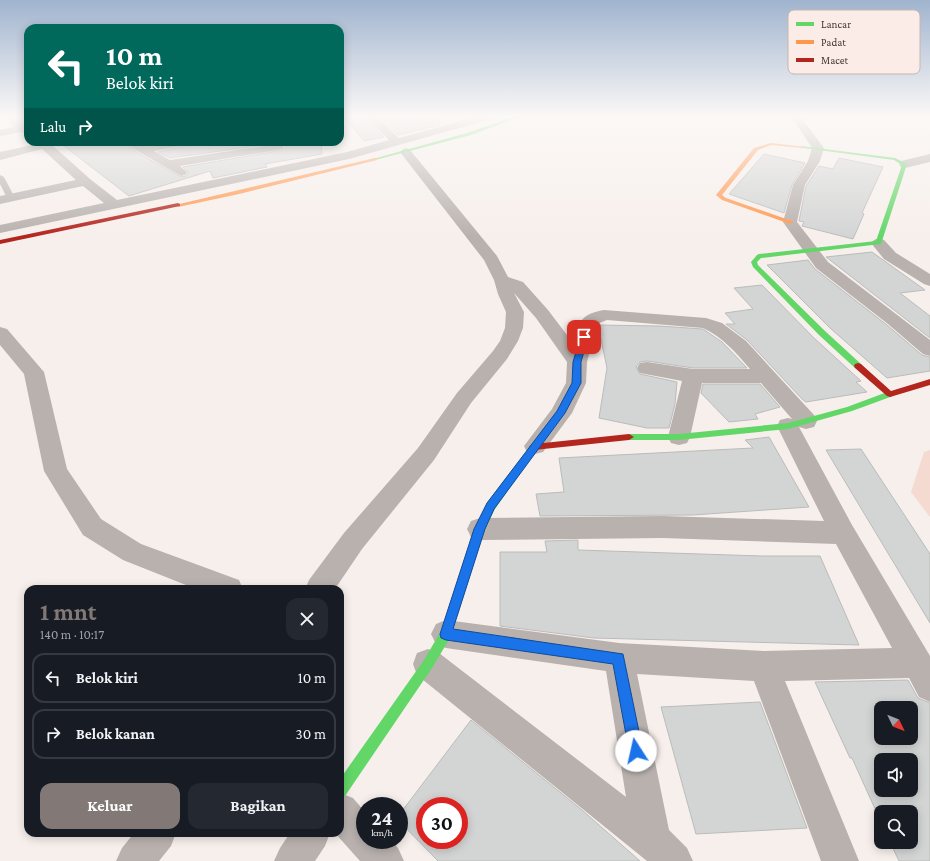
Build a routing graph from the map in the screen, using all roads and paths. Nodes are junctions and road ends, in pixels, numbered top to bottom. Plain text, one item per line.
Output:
1 (56, 156) edge
2 (154, 156) edge
3 (211, 156) edge
4 (285, 156) edge
5 (330, 156) edge
6 (368, 156) edge
7 (408, 156) edge
8 (750, 156) edge
9 (815, 156) edge
10 (881, 156) edge
11 (930, 158) edge
12 (169, 164) junction
13 (905, 164) junction
14 (292, 168) junction
15 (0, 177) edge
16 (85, 182) junction
17 (203, 186) junction
18 (5, 199) edge
19 (114, 204) junction
20 (790, 222) junction
21 (0, 229) edge
22 (0, 242) edge
23 (879, 243) junction
24 (812, 251) junction
25 (502, 280) junction
26 (930, 281) edge
27 (0, 333) edge
28 (930, 350) edge
29 (577, 362) junction
30 (647, 368) dead end
31 (693, 376) junction
32 (766, 376) junction
33 (930, 382) edge
34 (890, 394) junction
35 (797, 423) junction
36 (679, 437) junction
37 (535, 446) junction
38 (480, 529) junction
39 (843, 533) junction
40 (219, 585) edge
41 (322, 585) edge
42 (446, 634) junction
43 (619, 658) junction
44 (428, 664) junction
45 (764, 666) junction
46 (923, 674) edge
47 (344, 785) edge
48 (344, 815) edge
49 (356, 828) edge
50 (155, 837) edge
51 (309, 837) edge
52 (375, 849) edge
53 (663, 851) edge
54 (135, 861) edge
55 (293, 861) edge
56 (385, 861) edge
57 (840, 861) edge

1 - 16 street
2 - 12 street
3 - 12 street
4 - 14 street
5 - 14 street
6 - 22 street
7 - 25 street
8 - 20 street
9 - 20 street
10 - 13 street
11 - 13 street
12 - 17 street
13 - 23 street
14 - 17 street
15 - 18 lane
16 - 18 street
16 - 19 street
17 - 19 street
19 - 21 street
20 - 24 street
23 - 24 street
23 - 26 street
24 - 28 street
24 - 34 street
25 - 29 street
25 - 41 street
27 - 40 street
29 - 32 street
29 - 37 street
30 - 31 street
31 - 32 street
31 - 36 street
32 - 35 street
33 - 34 street
34 - 35 street
35 - 36 street
35 - 39 street
36 - 37 street
37 - 38 street
38 - 39 street
38 - 42 street
39 - 46 street
42 - 43 street
42 - 44 street
43 - 45 street
43 - 53 street
44 - 47 street
44 - 53 street
45 - 46 street
45 - 57 street
48 - 49 street
50 - 54 street
51 - 55 street
52 - 56 street

